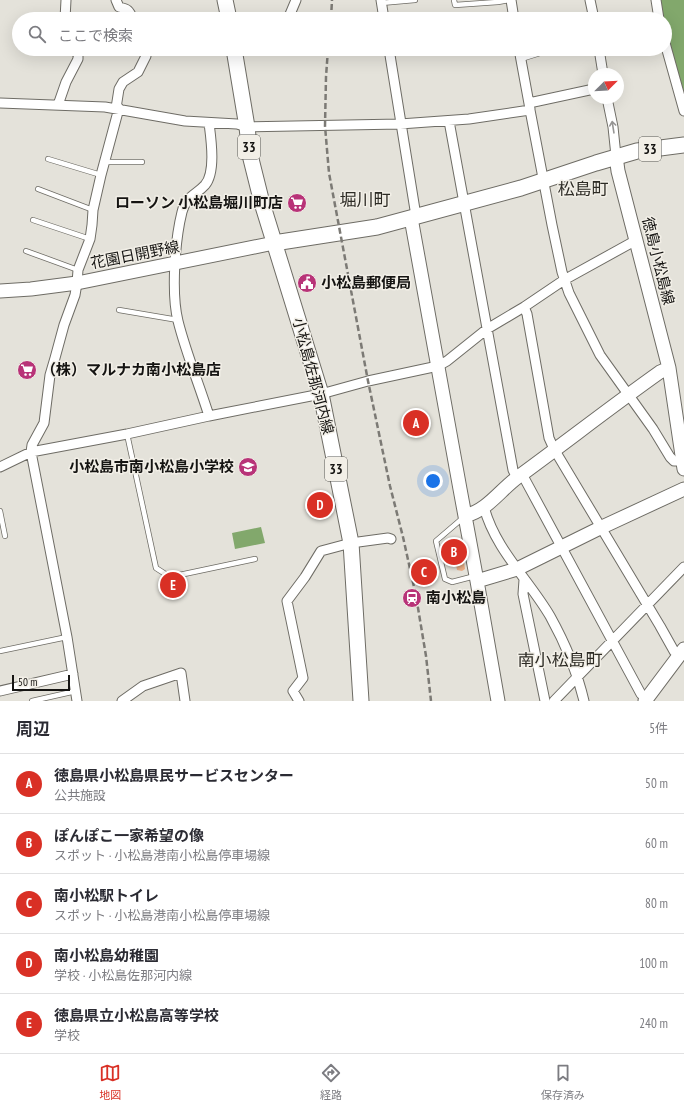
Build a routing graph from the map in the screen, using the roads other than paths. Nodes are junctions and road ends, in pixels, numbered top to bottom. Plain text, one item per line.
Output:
1 (66, 0) edge
2 (225, 0) edge
3 (296, 0) edge
4 (415, 0) edge
5 (454, 0) edge
6 (510, 0) edge
7 (590, 0) edge
8 (656, 0) edge
9 (381, 1) edge
10 (116, 2) edge
11 (65, 12) edge
12 (129, 12) edge
13 (228, 12) edge
14 (291, 12) edge
15 (383, 12) edge
16 (513, 12) edge
17 (593, 12) edge
18 (658, 12) edge
19 (78, 56) edge
20 (146, 56) edge
21 (235, 56) edge
22 (389, 56) edge
23 (520, 56) edge
24 (531, 56) edge
25 (600, 56) edge
26 (669, 56) edge
27 (521, 59) junction
28 (602, 68) edge
29 (588, 92) edge
30 (0, 102) edge
31 (608, 104) edge
32 (58, 105) junction
33 (530, 106) junction
34 (117, 108) junction
35 (684, 112) edge
36 (449, 120) junction
37 (209, 123) junction
38 (400, 124) junction
39 (247, 127) junction
40 (684, 145) edge
41 (616, 156) junction
42 (48, 159) dead end
43 (104, 162) junction
44 (142, 162) dead end
45 (100, 175) junction
46 (544, 180) junction
47 (38, 189) dead end
48 (463, 203) junction
49 (93, 210) junction
50 (414, 217) junction
51 (33, 220) dead end
52 (90, 240) junction
53 (637, 242) junction
54 (274, 243) junction
55 (26, 251) dead end
56 (176, 263) junction
57 (78, 277) junction
58 (564, 280) junction
59 (0, 290) edge
60 (524, 307) junction
61 (119, 310) dead end
62 (178, 320) junction
63 (487, 329) junction
64 (438, 366) junction
65 (670, 368) junction
66 (321, 394) junction
67 (629, 394) junction
68 (209, 416) junction
69 (127, 434) junction
70 (554, 449) junction
71 (31, 452) junction
72 (683, 465) edge
73 (0, 467) edge
74 (520, 476) junction
75 (684, 489) edge
76 (484, 507) junction
77 (0, 511) edge
78 (465, 516) junction
79 (600, 528) junction
80 (5, 536) dead end
81 (391, 539) dead end
82 (351, 543) junction
83 (562, 547) junction
84 (255, 559) dead end
85 (684, 567) edge
86 (521, 575) junction
87 (477, 578) junction
88 (647, 604) junction
89 (67, 637) junction
90 (612, 641) junction
91 (0, 650) edge
92 (681, 653) edge
93 (73, 674) junction
94 (577, 676) junction
95 (0, 691) edge
96 (76, 691) junction
97 (135, 692) junction
98 (646, 700) edge
99 (32, 701) edge
100 (77, 701) edge
101 (122, 701) edge
102 (139, 701) edge
103 (185, 701) edge
104 (299, 701) edge
105 (361, 701) edge
106 (498, 701) edge
107 (545, 701) edge
108 (554, 701) edge
109 (584, 701) edge

1 - 11 street
2 - 13 main road
3 - 14 street
4 - 9 lane
5 - 6 lane
6 - 16 street
7 - 17 street
8 - 18 street
9 - 15 street
10 - 12 street
19 - 32 street
20 - 34 street
21 - 39 main road, 小松島佐那河内線 / 33
22 - 38 street
23 - 27 street
24 - 27 lane
25 - 28 street
26 - 35 street
27 - 33 street
29 - 33 street
30 - 32 street
41 -> 31 street
32 - 34 street
33 - 36 street
33 - 46 street
34 - 37 street
34 - 43 street
36 - 38 street
36 - 48 street
37 - 39 street
37 - 56 street
38 - 39 street
38 - 50 street
39 - 54 main road, 小松島佐那河内線 / 33
40 - 41 main road, 33
41 - 46 main road, 33
41 - 53 main road, 徳島小松島線
42 - 45 lane
43 - 44 lane
43 - 45 street
45 - 49 street
46 - 48 main road, 33
46 - 58 street
47 - 49 lane
48 - 50 main road, 33
48 - 63 street
49 - 52 street
50 - 54 main road, 33
50 - 64 main road
51 - 52 lane
52 - 57 street
53 - 58 street
53 - 65 main road, 徳島小松島線
54 - 56 main road, 花園日開野線
54 - 66 main road, 小松島佐那河内線 / 33
55 - 57 lane
56 - 57 main road, 花園日開野線
56 - 62 street
57 - 59 main road, 花園日開野線
57 - 71 street
58 - 60 street
58 - 67 street
60 - 63 street
60 - 70 street
61 - 62 lane
62 - 68 street
63 - 64 street
63 - 74 street
64 - 66 street
64 - 78 main road
65 - 67 main road
65 - 72 main road, 徳島小松島線
66 - 68 street
66 - 82 main road, 小松島佐那河内線 / 33
67 - 70 main road
67 - 72 street
68 - 69 street
69 - 71 street
69 - 84 lane
70 - 74 main road
70 - 79 street
71 - 73 street
71 - 89 street
74 - 76 main road
74 - 83 street
75 - 79 main road
76 - 78 main road
76 - 86 street
77 - 80 lane
78 - 87 main road
78 - 87 lane
79 - 83 main road
79 - 88 street
81 - 82 street
82 - 104 street
82 - 105 main road, 小松島佐那河内線 / 33
83 - 86 main road
83 - 90 street
85 - 88 street
86 - 87 main road
86 - 94 street
86 - 107 street
87 - 106 main road
88 - 90 street
88 - 92 street
89 - 91 lane
89 - 93 street
90 - 94 street
90 - 98 street
92 - 98 main road
93 - 95 street
93 - 96 street
94 - 108 street
94 - 109 street
96 - 99 lane
96 - 100 street
97 - 101 street
97 - 102 street
97 - 103 street

